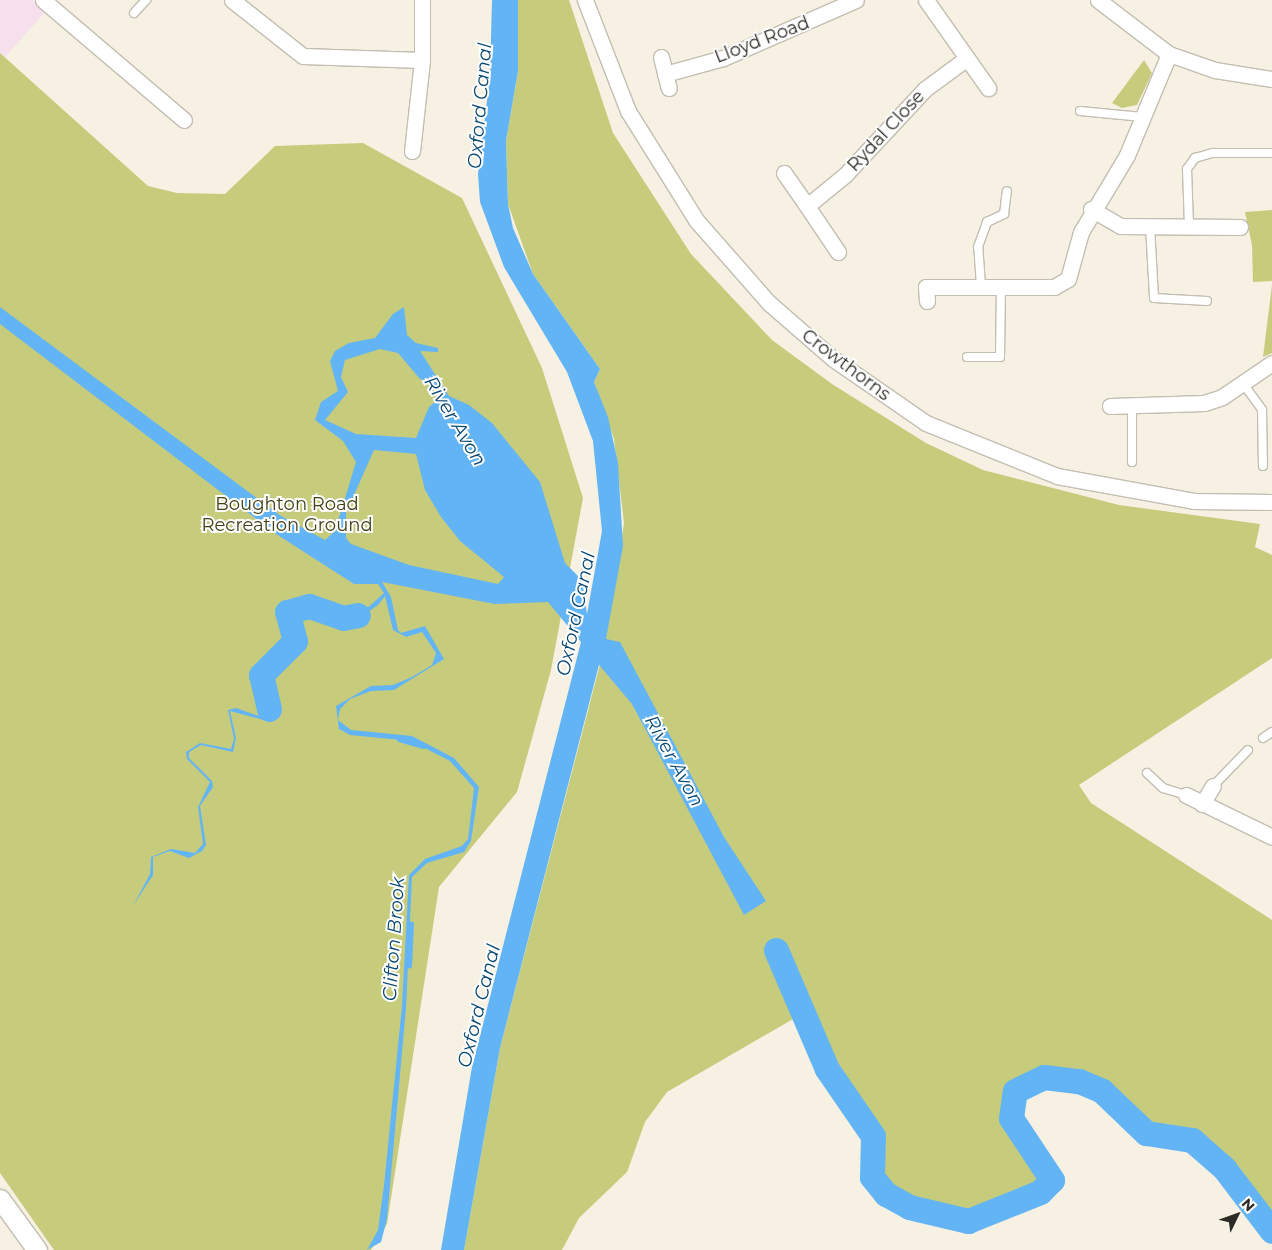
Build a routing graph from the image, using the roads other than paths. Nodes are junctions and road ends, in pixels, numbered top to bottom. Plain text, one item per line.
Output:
1 (43, 0) edge
2 (146, 0) edge
3 (232, 0) edge
4 (422, 0) edge
5 (585, 0) edge
6 (856, 0) edge
7 (926, 0) edge
8 (1098, 0) edge
9 (134, 13) dead end
10 (1169, 54) junction
11 (661, 57) dead end
12 (967, 58) junction
13 (422, 60) junction
14 (1272, 79) edge
15 (988, 88) dead end
16 (1080, 111) dead end
17 (1143, 117) junction
18 (184, 120) dead end
19 (412, 151) dead end
20 (1272, 153) edge
21 (784, 173) dead end
22 (1007, 191) dead end
23 (807, 206) junction
24 (1091, 209) junction
25 (1150, 226) junction
26 (1189, 226) junction
27 (1240, 227) dead end
28 (838, 252) dead end
29 (981, 286) junction
30 (1001, 287) junction
31 (927, 301) dead end
32 (1207, 301) dead end
33 (967, 357) dead end
34 (1272, 363) edge
35 (1242, 381) junction
36 (1132, 405) junction
37 (1110, 406) dead end
38 (1132, 462) dead end
39 (1263, 466) dead end
40 (1272, 502) edge
41 (1272, 732) edge
42 (1263, 738) dead end
43 (1248, 750) dead end
44 (1147, 773) dead end
45 (1213, 786) joint
46 (1186, 795) joint
47 (1202, 804) junction
48 (1272, 837) edge
49 (0, 1199) edge
50 (37, 1250) edge

1 - 18 street
2 - 9 lane
3 - 13 street
4 - 13 street
5 - 40 street, Crowthorns
6 - 11 street, Lloyd Road
7 - 12 street
8 - 10 street
10 - 14 street
10 - 17 street
12 - 15 street
12 - 23 street, Rydal Close
13 - 19 street
16 - 17 lane
17 - 24 street
20 - 26 lane
21 - 23 street
22 - 29 lane
23 - 28 street
24 - 25 street
24 - 30 street
25 - 26 street
25 - 32 lane
26 - 27 street
29 - 30 street
29 - 31 street
30 - 33 lane
34 - 35 street
35 - 36 street
35 - 39 lane
36 - 37 street
36 - 38 lane
41 - 42 lane
43 - 45 lane
44 - 46 lane
45 - 47 street
46 - 47 street
47 - 48 street
49 - 50 street

